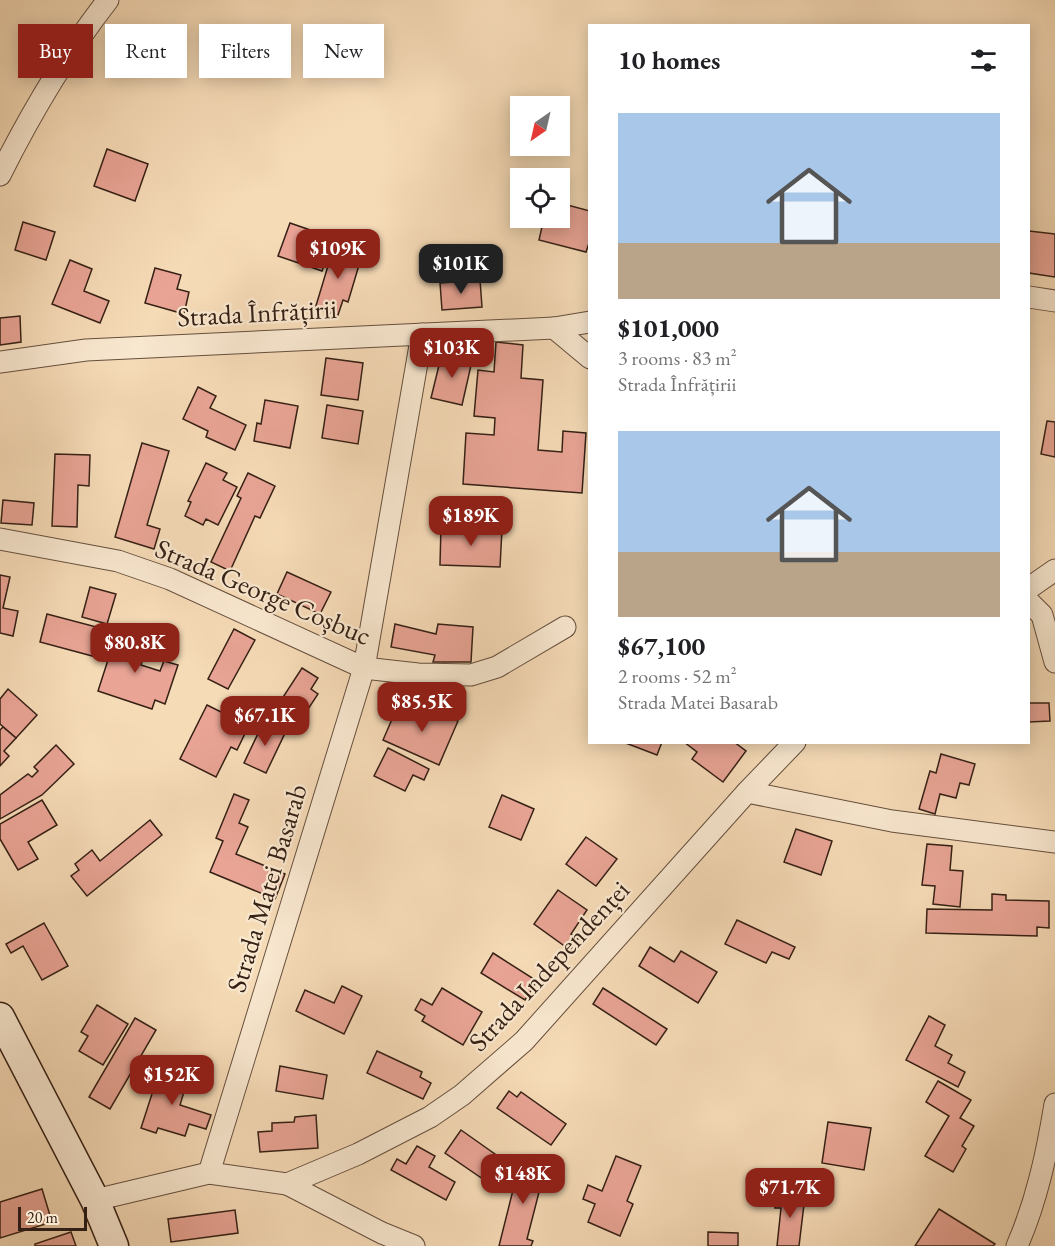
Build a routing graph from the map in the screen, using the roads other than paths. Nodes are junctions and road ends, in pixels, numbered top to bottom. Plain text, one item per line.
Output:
1 (108, 0) edge
2 (0, 175) edge
3 (1030, 297) edge
4 (1055, 301) edge
5 (588, 322) edge
6 (554, 328) junction
7 (422, 334) junction
8 (588, 356) edge
9 (0, 362) edge
10 (0, 539) edge
11 (1055, 570) edge
12 (1030, 587) edge
13 (1030, 603) edge
14 (565, 627) dead end
15 (1055, 662) edge
16 (364, 668) junction
17 (793, 744) edge
18 (747, 792) junction
19 (1055, 842) edge
20 (0, 1017) edge
21 (1055, 1104) edge
22 (209, 1173) junction
23 (287, 1184) junction
24 (95, 1200) junction
25 (114, 1246) edge
26 (414, 1246) edge
27 (1017, 1246) edge

1 - 2 street
3 - 4 street
5 - 6 street, Strada Înfrățirii
6 - 7 street, Strada Înfrățirii
6 - 8 street
7 - 9 street, Strada Înfrățirii
7 - 16 street, Strada Matei Basarab
10 - 16 street, Strada George Coșbuc
11 - 12 street
13 - 15 street
14 - 16 street, Strada George Coșbuc
16 - 22 street, Strada Matei Basarab
17 - 18 street, Strada Independenței
18 - 19 street
18 - 23 street, Strada Independenței
20 - 24 main road
21 - 27 street
22 - 23 street
22 - 24 street
23 - 26 street
24 - 25 main road

